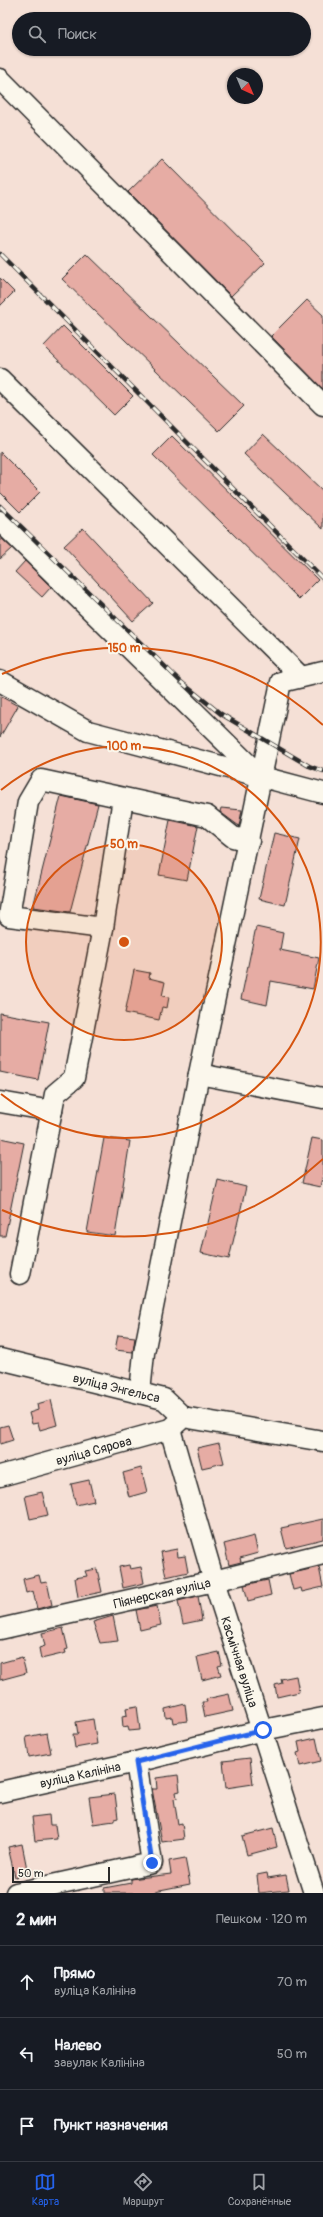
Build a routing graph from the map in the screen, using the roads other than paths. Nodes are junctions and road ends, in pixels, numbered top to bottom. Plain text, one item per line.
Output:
1 (0, 79) edge
2 (0, 380) edge
3 (323, 405) edge
4 (0, 521) edge
5 (323, 672) edge
6 (301, 678) junction
7 (0, 681) edge
8 (262, 778) junction
9 (323, 793) edge
10 (123, 798) junction
11 (249, 841) junction
12 (8, 869) edge
13 (103, 928) junction
14 (199, 1074) junction
15 (323, 1098) edge
16 (0, 1102) edge
17 (52, 1111) junction
18 (20, 1274) dead end
19 (0, 1359) edge
20 (140, 1392) junction
21 (177, 1423) junction
22 (323, 1441) edge
23 (0, 1476) edge
24 (323, 1554) edge
25 (214, 1581) junction
26 (0, 1629) edge
27 (323, 1718) edge
28 (263, 1730) junction
29 (136, 1762) junction
30 (0, 1792) edge
31 (16, 1893) edge
32 (314, 1893) edge

1 - 3 street
2 - 6 street
4 - 8 street
5 - 6 street
6 - 8 street
7 - 8 street
8 - 9 street
8 - 11 street
10 - 11 street
10 - 12 street
10 - 13 street
11 - 14 street
12 - 13 street
13 - 17 street
14 - 15 street
14 - 20 street
16 - 17 street
17 - 18 street
19 - 20 street, вуліца Энгельса
20 - 21 street, вуліца Энгельса
21 - 22 street
21 - 23 street, вуліца Сярова
21 - 25 street, Касмічная вуліца
24 - 25 street, Піянерская вуліца
25 - 26 street, Піянерская вуліца
25 - 28 street, Касмічная вуліца
27 - 28 street, вуліца Калініна
28 - 29 street, вуліца Калініна
28 - 32 street, Касмічная вуліца
29 - 30 street, вуліца Калініна
29 - 31 street

